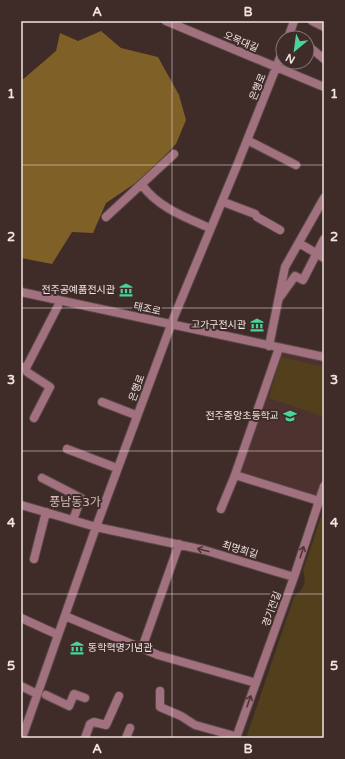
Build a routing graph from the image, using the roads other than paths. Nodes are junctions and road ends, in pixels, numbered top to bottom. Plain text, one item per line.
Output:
1 (312, 21) edge
2 (172, 22) edge
3 (324, 27) edge
4 (315, 52) edge
5 (324, 59) edge
6 (275, 67) edge
7 (275, 69) edge
8 (283, 70) edge
9 (324, 87) edge
10 (251, 142) dead end
11 (174, 154) dead end
12 (296, 165) dead end
13 (142, 185) junction
14 (324, 198) edge
15 (226, 202) dead end
16 (106, 218) dead end
17 (205, 226) dead end
18 (280, 230) dead end
19 (324, 239) edge
20 (299, 243) junction
21 (320, 256) edge
22 (21, 292) edge
23 (277, 300) junction
24 (58, 306) dead end
25 (172, 324) junction
26 (269, 346) junction
27 (279, 348) junction
28 (324, 357) edge
29 (23, 368) edge
30 (102, 402) dead end
31 (133, 414) dead end
32 (34, 418) dead end
33 (67, 449) dead end
34 (114, 467) dead end
35 (235, 475) junction
36 (42, 478) dead end
37 (324, 486) edge
38 (319, 501) junction
39 (21, 505) edge
40 (221, 510) dead end
41 (46, 512) junction
42 (73, 520) junction
43 (96, 527) junction
44 (179, 544) junction
45 (34, 559) dead end
46 (294, 577) junction
47 (65, 616) junction
48 (21, 618) edge
49 (54, 633) dead end
50 (142, 648) junction
51 (256, 683) junction
52 (21, 686) edge
53 (160, 691) dead end
54 (33, 692) dead end
55 (46, 695) dead end
56 (119, 696) dead end
57 (85, 698) dead end
58 (130, 728) dead end
59 (234, 736) edge
60 (24, 737) edge
61 (85, 738) edge
62 (126, 738) edge

1 - 3 street
2 - 6 street, 오목대길
4 - 5 street
7 - 25 street, 은행로
8 - 9 street, 오목대길
10 - 12 street
11 - 13 street
13 - 16 street
13 - 17 street
14 - 20 street
15 - 18 street
19 - 21 street
20 - 21 street
20 - 23 street
21 - 23 street
22 - 25 street, 태조로
23 - 26 street
24 - 29 street
25 - 26 street, 태조로
25 - 43 street, 은행로
26 - 27 street, 태조로
27 - 28 street, 태조로
27 - 35 street
29 - 32 street
30 - 31 street, 은행로
33 - 34 street
35 - 38 street
35 - 40 street
36 - 42 street
37 - 38 street, 경기전길
46 -> 38 street, 경기전길
39 - 41 street, 최명희길
41 - 42 street, 최명희길
41 - 45 street
42 - 43 street, 최명희길
43 - 44 street, 최명희길
43 - 47 street, 은행로
46 -> 44 street, 최명희길
44 - 50 street
46 - 51 street, 경기전길
47 - 50 street
47 - 60 street, 은행로
48 - 49 street
50 - 51 street
59 -> 51 street, 경기전길
52 - 54 street
53 - 59 street, 경기전길
55 - 57 street
56 - 61 street
58 - 62 street

